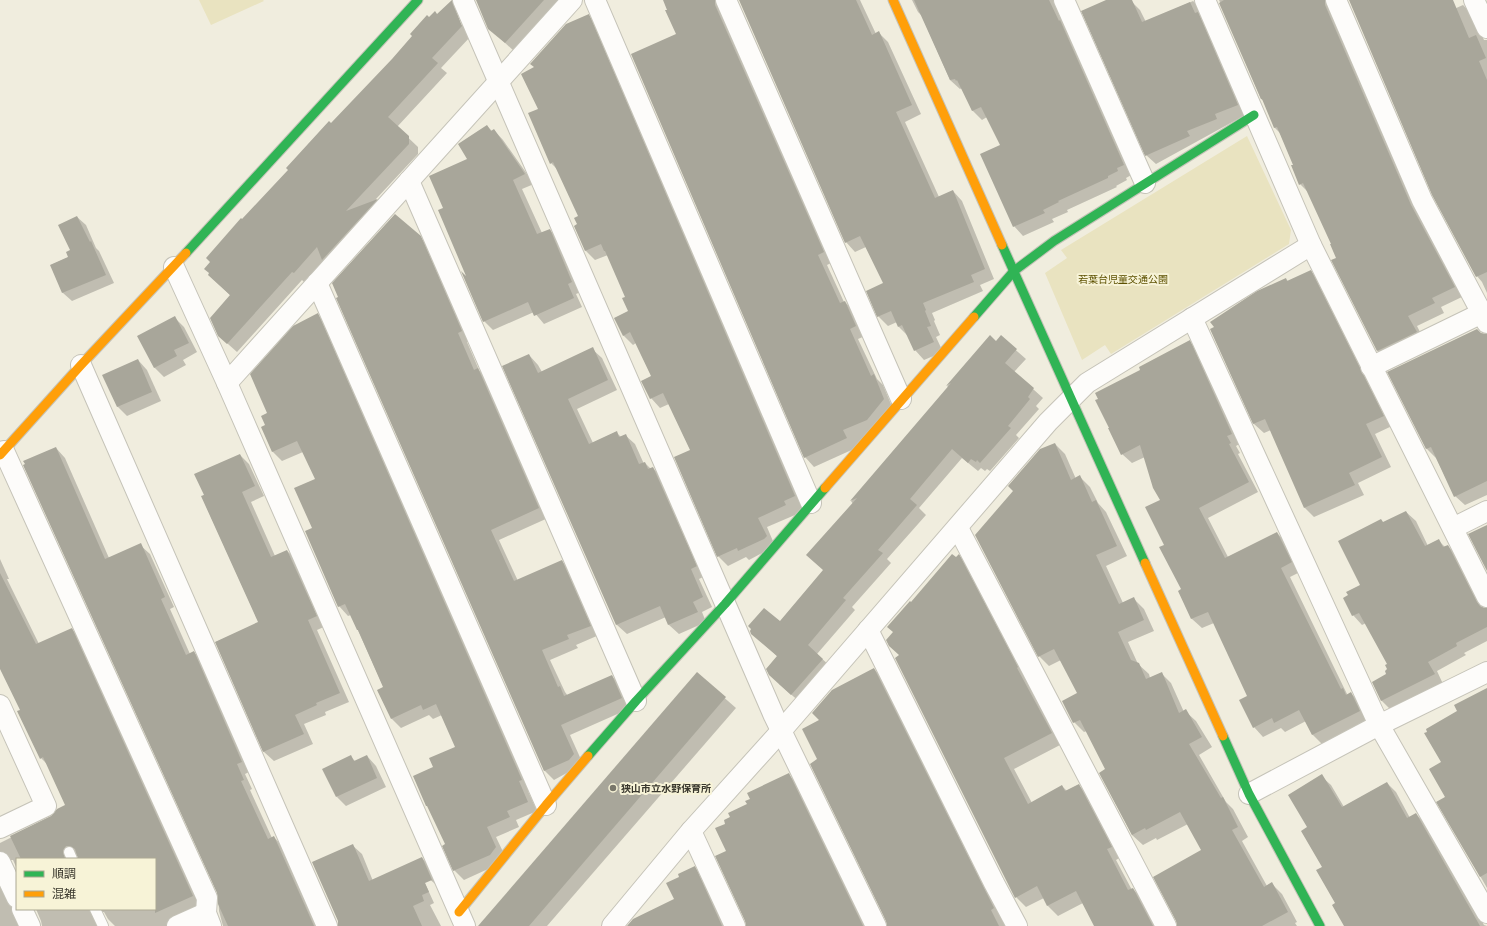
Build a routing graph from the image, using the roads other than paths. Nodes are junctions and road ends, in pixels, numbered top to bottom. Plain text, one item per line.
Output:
1 (418, 0) edge
2 (463, 0) edge
3 (572, 0) edge
4 (595, 0) edge
5 (726, 0) edge
6 (893, 0) edge
7 (1064, 0) edge
8 (1204, 0) edge
9 (1336, 0) edge
10 (1474, 0) edge
11 (1487, 28) edge
12 (499, 82) junction
13 (1254, 115) junction
14 (409, 181) junction
15 (1145, 183) junction
16 (1312, 244) junction
17 (174, 267) junction
18 (1014, 271) junction
19 (317, 283) junction
20 (1192, 318) junction
21 (1484, 318) edge
22 (81, 365) junction
23 (1371, 367) junction
24 (226, 383) junction
25 (901, 399) junction
26 (1071, 400) junction
27 (2, 453) edge
28 (811, 503) junction
29 (1487, 511) edge
30 (958, 528) junction
31 (1453, 528) junction
32 (1487, 597) edge
33 (724, 604) junction
34 (868, 630) junction
35 (1487, 672) edge
36 (636, 701) junction
37 (0, 705) edge
38 (1379, 725) junction
39 (781, 731) junction
40 (1249, 794) junction
41 (546, 805) junction
42 (0, 828) edge
43 (691, 830) junction
44 (0, 862) edge
45 (16, 896) edge
46 (22, 910) edge
47 (95, 910) edge
48 (1487, 913) edge
49 (462, 919) edge
50 (208, 920) edge
51 (30, 926) edge
52 (103, 926) edge
53 (177, 926) edge
54 (327, 926) edge
55 (612, 926) edge
56 (735, 926) edge
57 (876, 926) edge
58 (1017, 926) edge
59 (1166, 926) edge
60 (1320, 926) edge

1 - 17 street
2 - 12 street
3 - 12 street
4 - 28 street
5 - 25 street
6 - 18 street
7 - 15 street
8 - 13 street
9 - 21 street
10 - 11 street
12 - 14 street
12 - 33 street
13 - 15 street
13 - 16 street
14 - 19 street
14 - 36 street
15 - 18 street
16 - 20 street
16 - 23 street
17 - 22 street
17 - 24 street
18 - 25 street
18 - 26 street
19 - 24 street
19 - 41 street
20 - 26 street
20 - 38 street
21 - 23 street
22 - 27 street
22 - 54 street
23 - 31 street
24 - 49 street
25 - 28 street
26 - 30 street
26 - 40 street
27 - 50 street
28 - 33 street
29 - 31 street
30 - 34 street
30 - 59 street
31 - 32 street
33 - 36 street
33 - 39 street
34 - 39 street
34 - 58 street
35 - 38 street
36 - 41 street
37 - 42 street
38 - 40 street
38 - 48 street
39 - 43 street
39 - 57 street
40 - 60 street
41 - 49 street
43 - 55 street
43 - 56 street
44 - 45 street
46 - 51 street
47 - 52 lane
50 - 53 street

